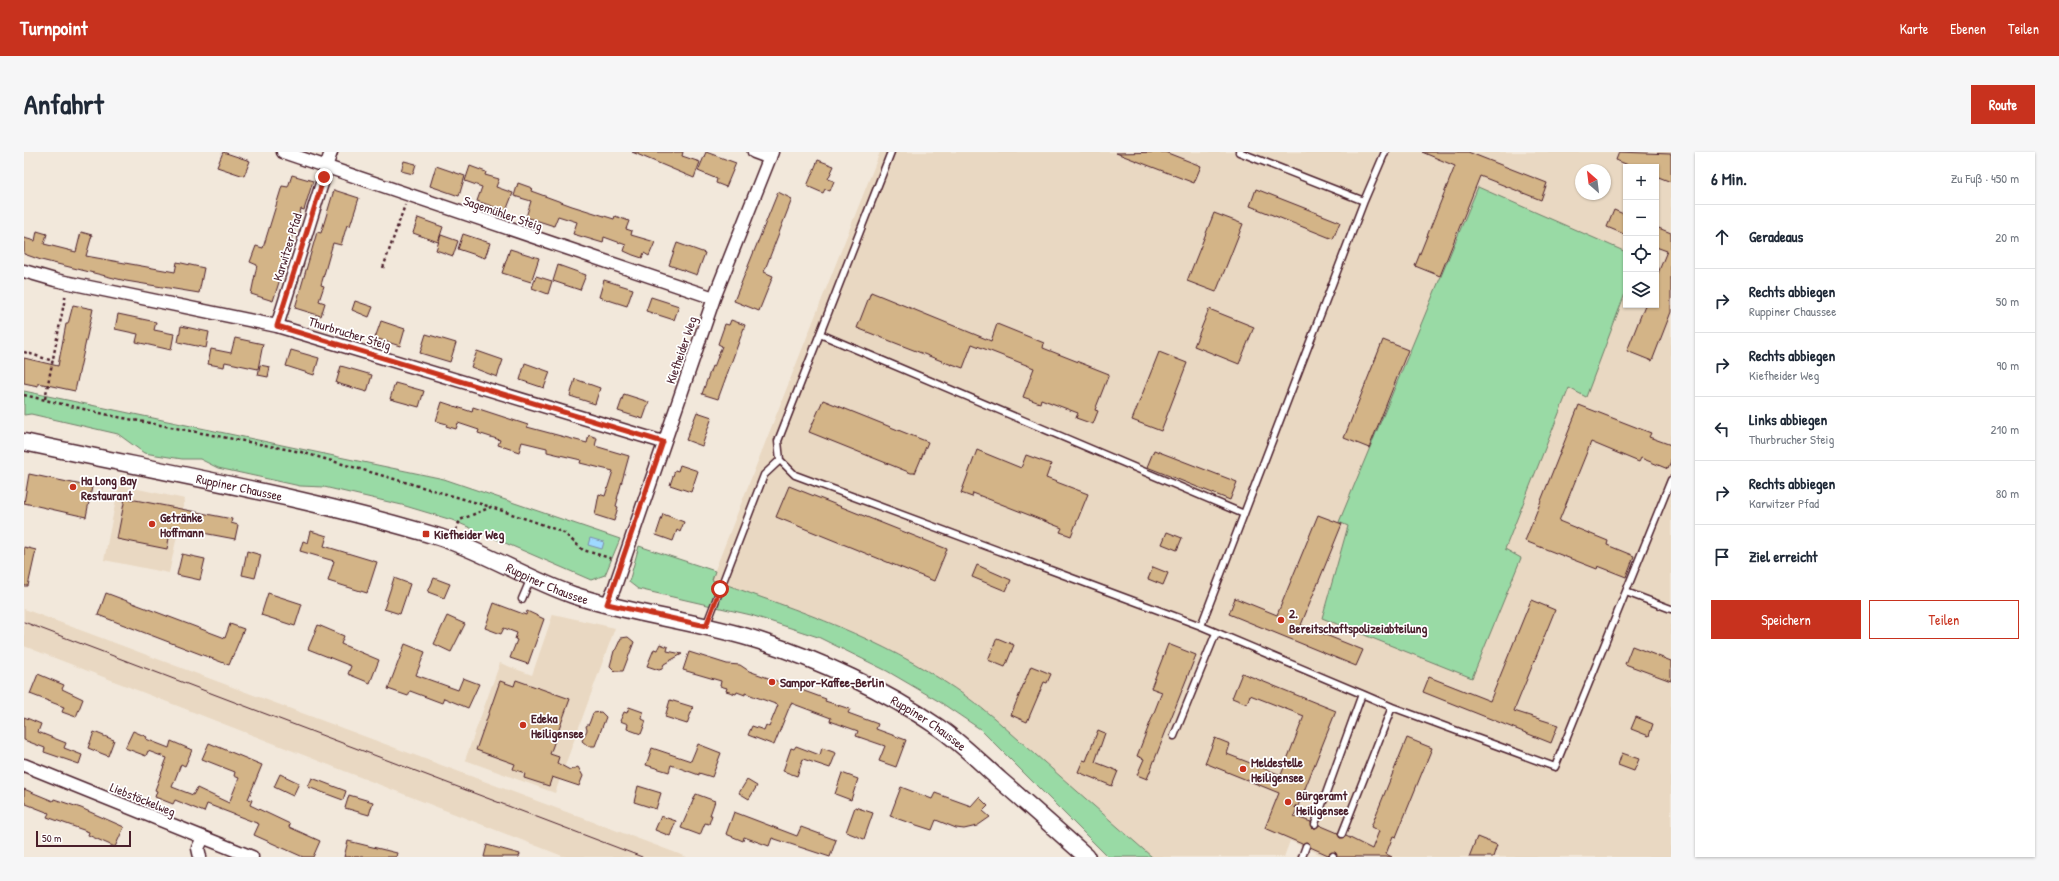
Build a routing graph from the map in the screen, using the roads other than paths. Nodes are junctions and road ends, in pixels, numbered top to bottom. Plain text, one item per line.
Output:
1 (283, 152) edge
2 (331, 152) edge
3 (754, 152) edge
4 (891, 152) edge
5 (1239, 152) edge
6 (1385, 152) edge
7 (771, 155) edge
8 (325, 172) junction
9 (1364, 201) junction
10 (24, 271) edge
11 (714, 298) junction
12 (277, 326) junction
13 (820, 334) junction
14 (24, 442) edge
15 (663, 442) junction
16 (780, 460) junction
17 (1671, 480) edge
18 (1244, 514) junction
19 (531, 578) junction
20 (1626, 592) junction
21 (522, 599) dead end
22 (607, 604) junction
23 (1671, 609) edge
24 (706, 626) junction
25 (1201, 626) junction
26 (1216, 632) junction
27 (1362, 694) junction
28 (1392, 707) junction
29 (1174, 736) dead end
30 (24, 765) edge
31 (1316, 824) dead end
32 (1342, 834) dead end
33 (203, 838) junction
34 (1306, 846) dead end
35 (200, 857) edge
36 (252, 857) edge
37 (1087, 857) edge
38 (1302, 857) edge

1 - 8 street, Sagemühler Steig
2 - 8 street, Karwitzer Pfad
3 - 7 street
4 - 13 lane
5 - 9 lane
6 - 9 lane
7 - 11 street, Kiefheider Weg
8 - 11 street, Sagemühler Steig
8 - 12 street, Karwitzer Pfad
9 - 18 lane
10 - 12 street, Thurbrucher Steig
11 - 15 street, Kiefheider Weg
12 - 15 street, Thurbrucher Steig
13 - 16 lane
13 - 18 lane
14 - 19 main road, Ruppiner Chaussee
15 - 22 street, Kiefheider Weg
16 - 24 lane
16 - 25 lane
17 - 20 lane
18 - 25 lane
19 - 21 lane
19 - 22 main road, Ruppiner Chaussee
20 - 23 lane
20 - 28 lane
22 - 24 main road, Ruppiner Chaussee
24 - 37 main road, Ruppiner Chaussee
25 - 26 lane
26 - 27 lane
26 - 29 lane
27 - 28 lane
27 - 31 lane
28 - 32 lane
30 - 33 street, Liebstöckelweg
33 - 35 street
33 - 36 street, Liebstöckelweg
34 - 38 lane

